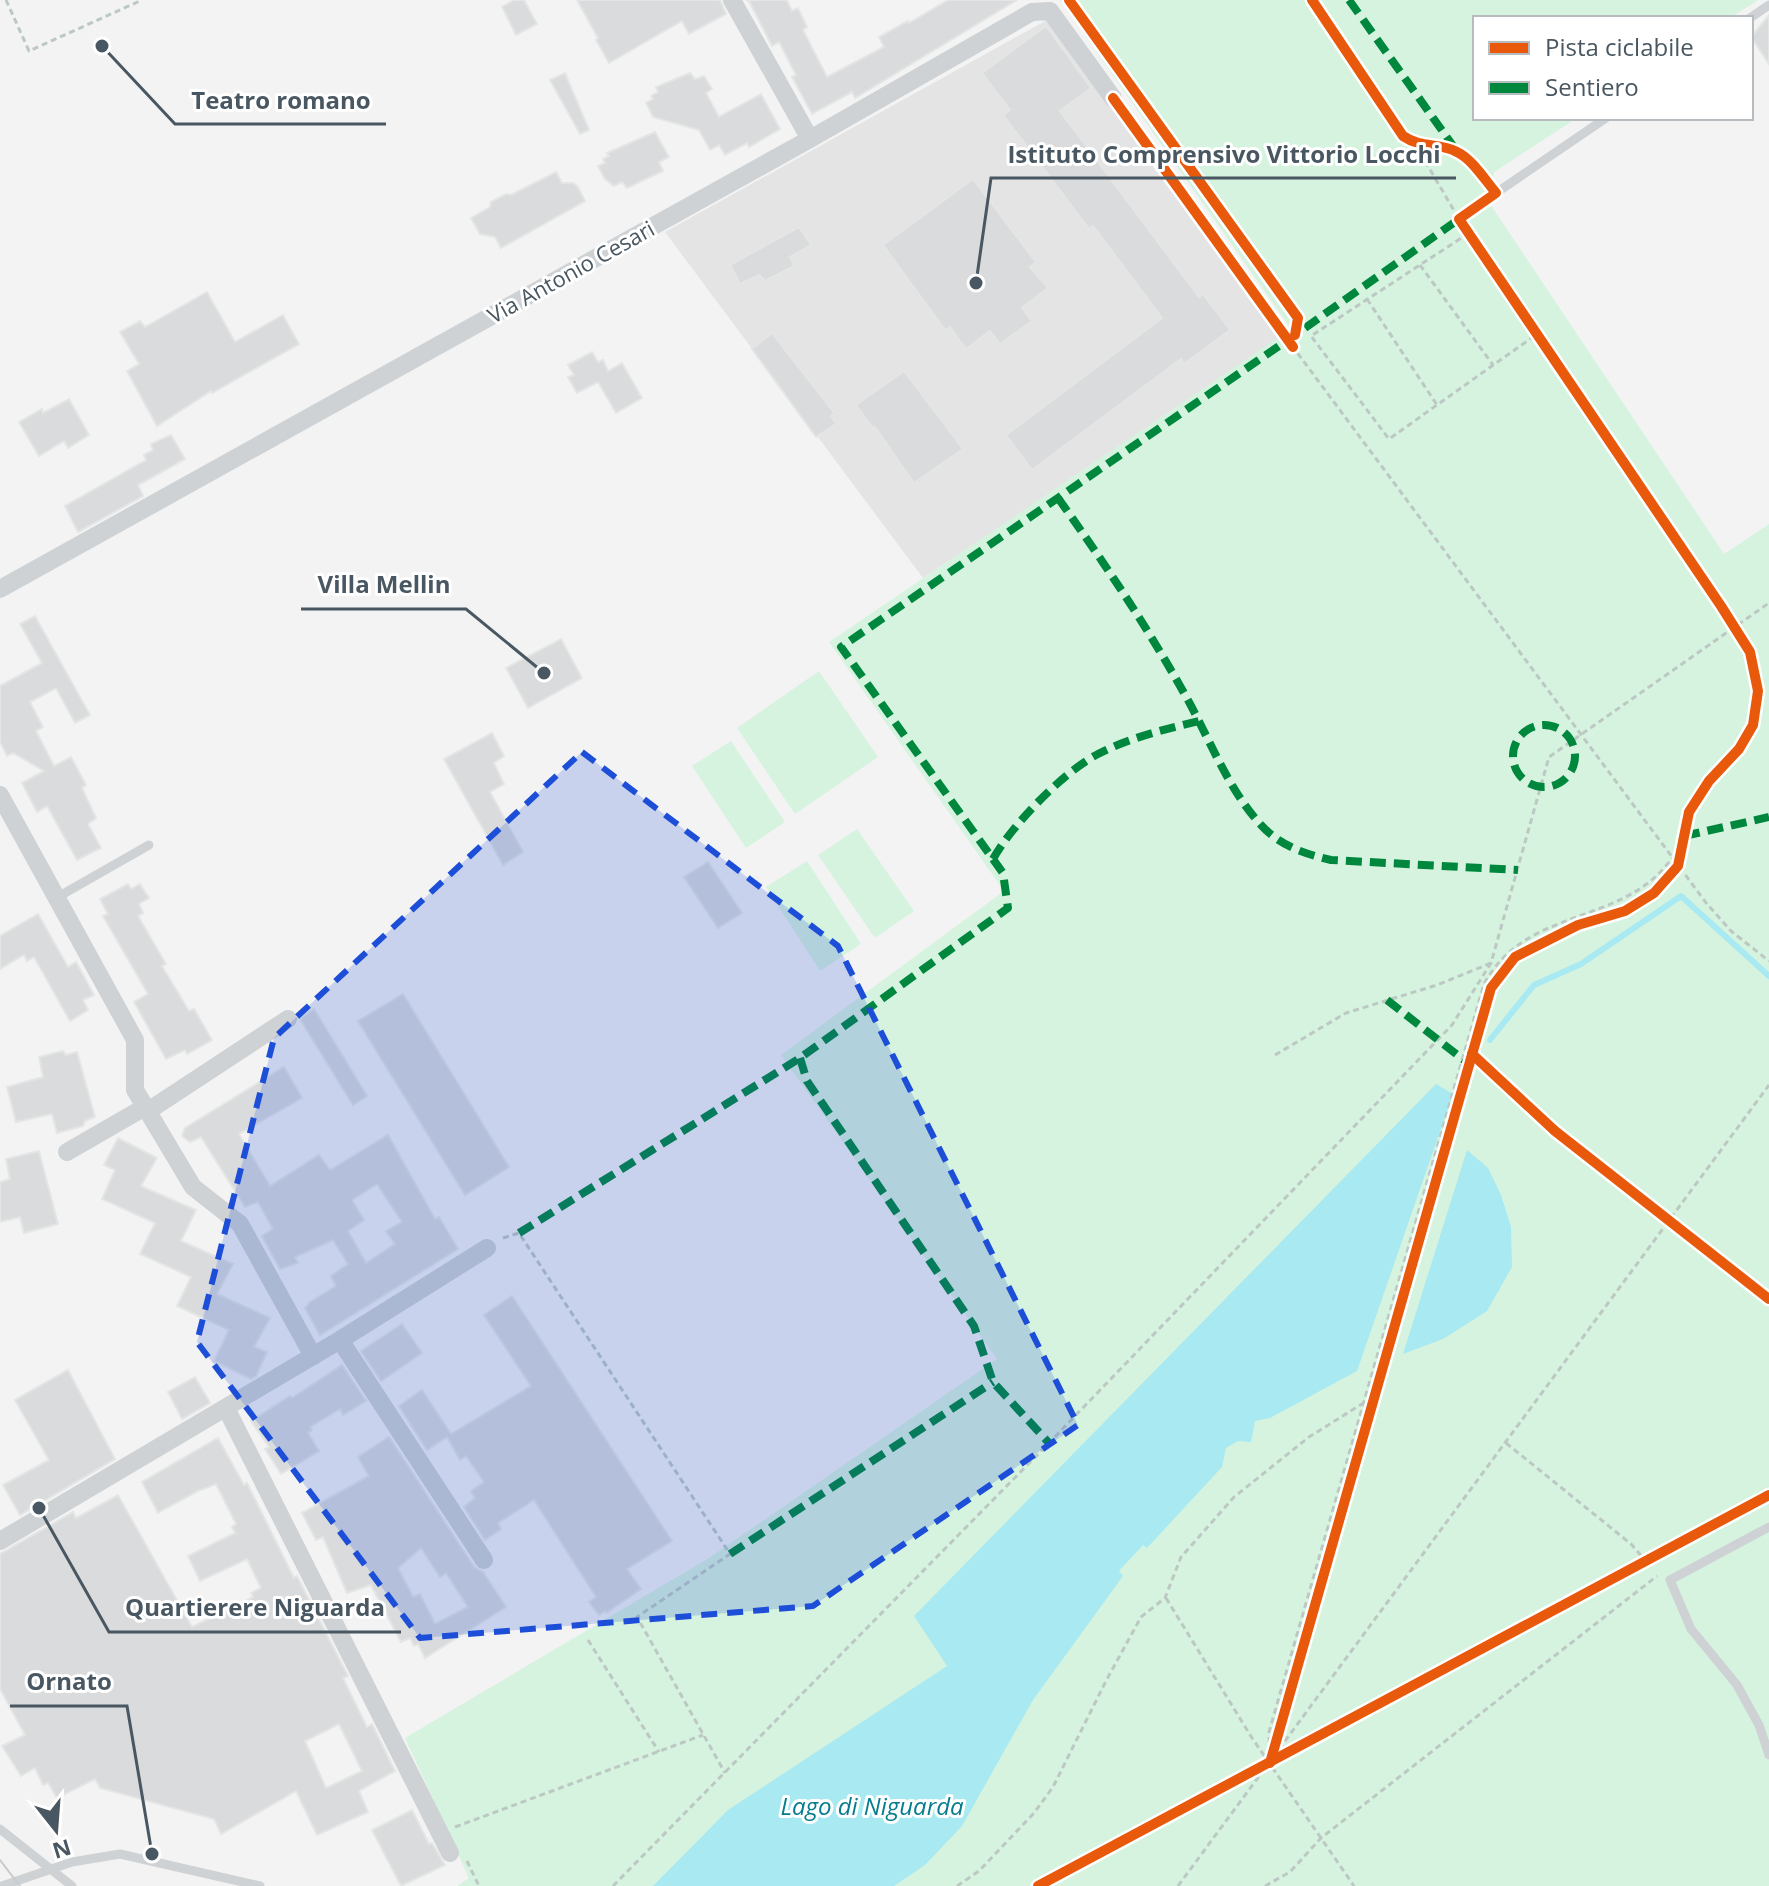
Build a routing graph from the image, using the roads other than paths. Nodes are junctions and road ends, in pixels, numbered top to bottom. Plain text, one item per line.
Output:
1 (732, 0) edge
2 (1113, 98) dead end
3 (1603, 120) edge
4 (810, 139) junction
5 (1520, 178) junction
6 (1532, 182) dead end
7 (1496, 193) dead end
8 (0, 589) edge
9 (0, 795) edge
10 (149, 845) dead end
11 (56, 898) junction
12 (288, 1019) dead end
13 (146, 1109) junction
14 (67, 1152) dead end
15 (487, 1248) road end
16 (340, 1340) junction
17 (313, 1356) junction
18 (226, 1408) junction
19 (1769, 1527) edge
20 (0, 1541) edge
21 (484, 1560) dead end
22 (1769, 1755) edge
23 (0, 1829) edge
24 (457, 1850) road end
25 (53, 1870) junction
26 (2, 1886) edge
27 (72, 1886) edge
28 (260, 1886) edge

1 - 4 street
2 - 4 street, Via Antonio Cesari
3 - 5 lane
4 - 8 street, Via Antonio Cesari
5 - 6 lane
5 - 7 lane
9 - 11 street
10 - 11 lane
11 - 13 street
12 - 13 street
13 - 14 street
13 - 17 street
15 - 16 street
16 - 17 street
16 - 21 street
17 - 18 street
18 - 20 street
18 - 24 street
19 - 22 lane
23 - 25 lane
25 - 26 lane
25 - 27 lane
25 - 28 lane

